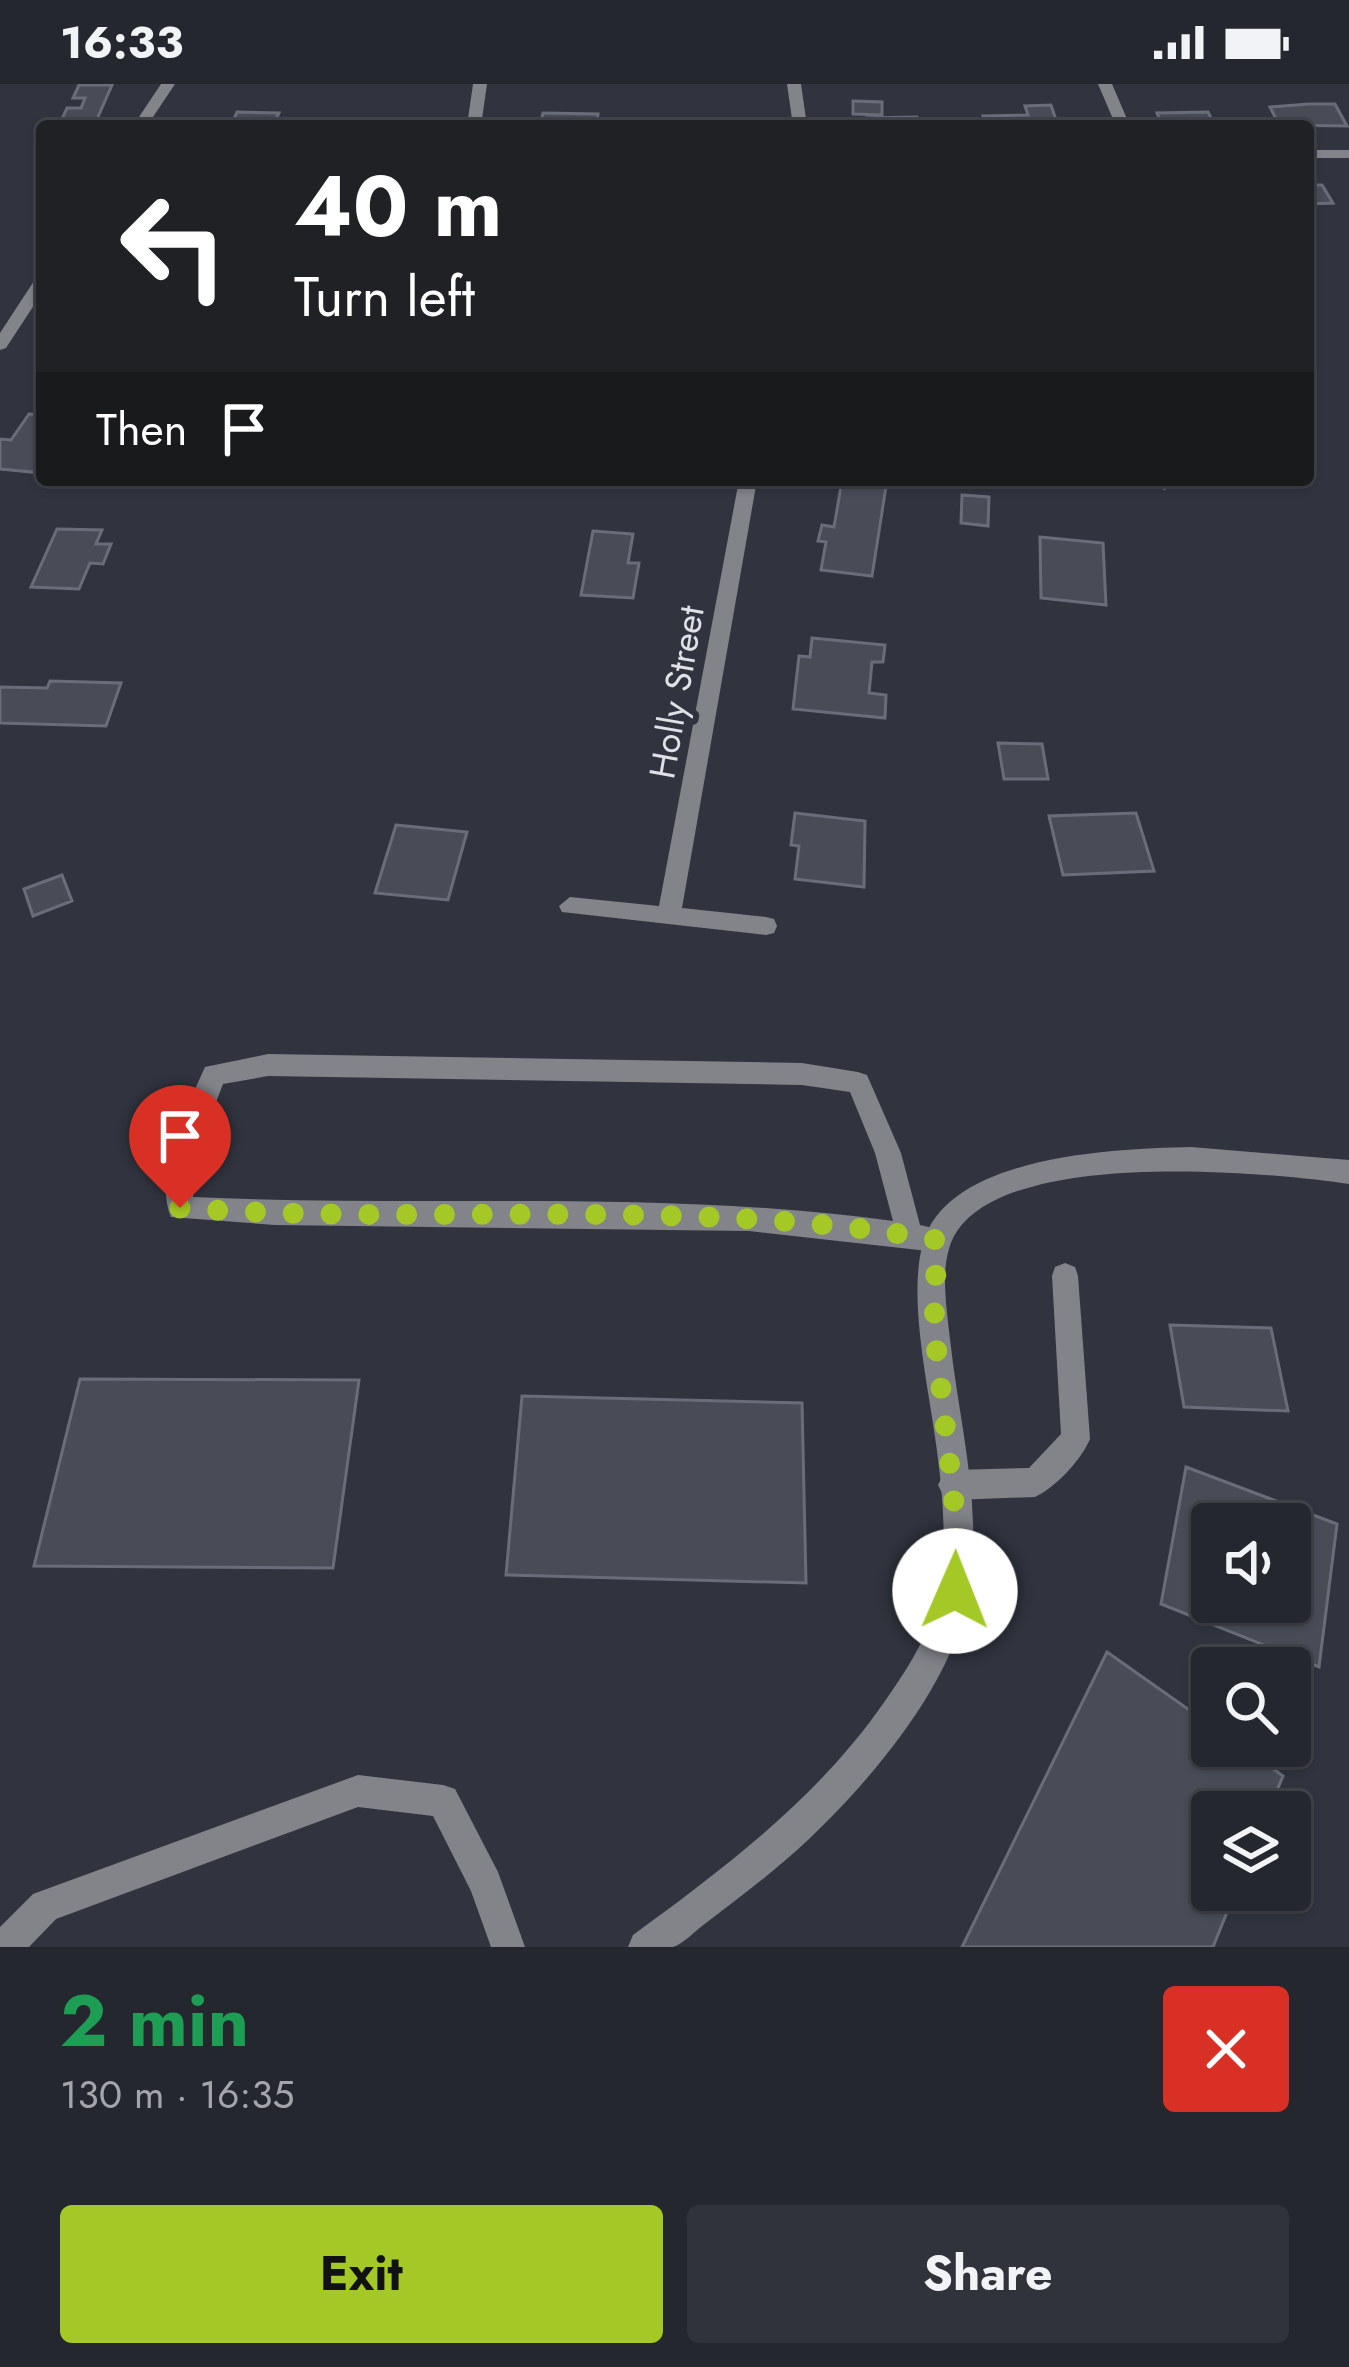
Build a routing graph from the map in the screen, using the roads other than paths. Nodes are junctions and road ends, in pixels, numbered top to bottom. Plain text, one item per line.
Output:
1 (168, 84) edge
2 (480, 84) edge
3 (794, 84) edge
4 (1105, 84) edge
5 (144, 120) edge
6 (476, 120) edge
7 (799, 120) edge
8 (1120, 120) edge
9 (1314, 154) edge
10 (1349, 154) edge
11 (36, 290) edge
12 (0, 345) edge
13 (747, 486) edge
14 (570, 906) dead end
15 (670, 916) junction
16 (766, 926) dead end
17 (1349, 1172) edge
18 (923, 1238) junction
19 (1064, 1276) dead end
20 (953, 1485) junction
21 (5, 1947) edge
22 (508, 1947) edge
23 (645, 1947) edge

1 - 5 street
2 - 6 street
3 - 7 street
4 - 8 street
9 - 10 street
11 - 12 street
13 - 15 street, Holly Street
14 - 15 street
15 - 16 street
17 - 18 street
18 - 18 street
18 - 20 street
19 - 20 street
20 - 23 street
21 - 22 street

